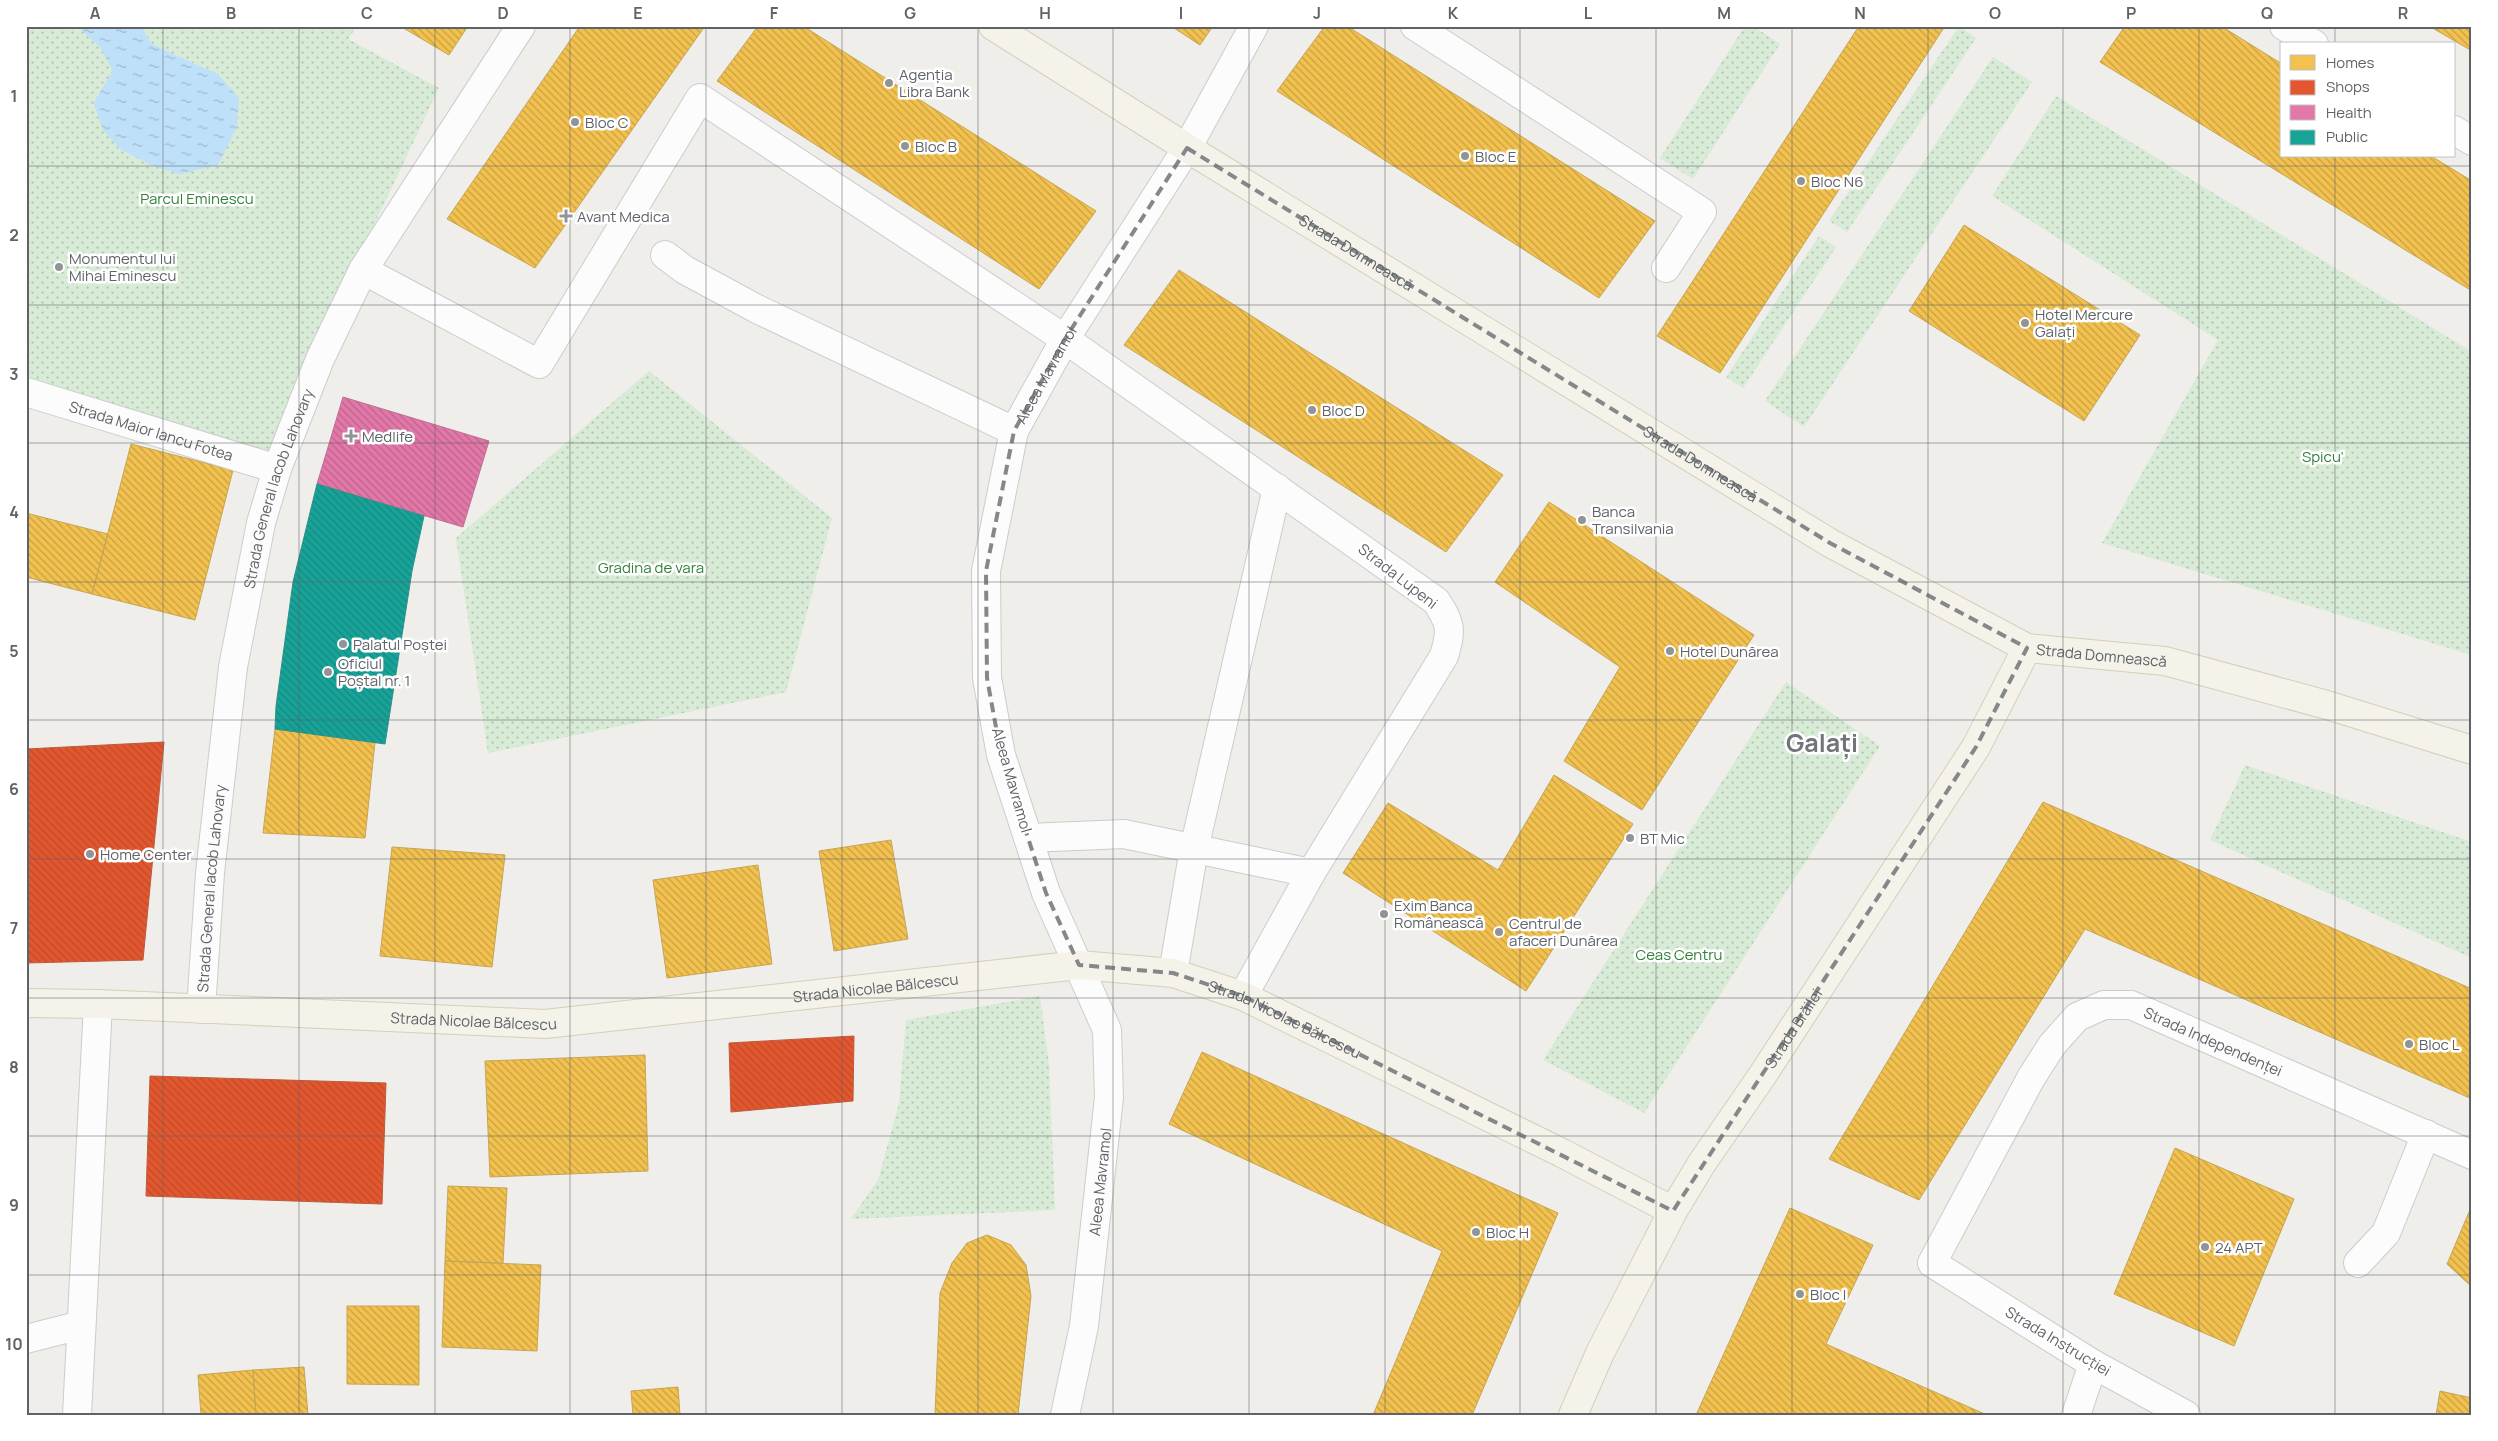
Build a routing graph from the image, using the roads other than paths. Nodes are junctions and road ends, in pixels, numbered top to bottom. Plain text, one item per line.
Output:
1 (521, 26) edge
2 (993, 26) edge
3 (1254, 26) edge
4 (1416, 26) edge
5 (2284, 26) edge
6 (2311, 42) edge
7 (2456, 131) edge
8 (2472, 141) edge
9 (1187, 148) junction
10 (665, 255) dead end
11 (1666, 268) dead end
12 (363, 270) junction
13 (1065, 339) junction
14 (26, 392) edge
15 (1014, 431) junction
16 (277, 470) junction
17 (1277, 488) junction
18 (2026, 648) junction
19 (2472, 750) edge
20 (1028, 838) junction
21 (1194, 849) junction
22 (1311, 873) junction
23 (1079, 965) junction
24 (1173, 972) junction
25 (1243, 996) junction
26 (26, 1003) edge
27 (98, 1004) junction
28 (201, 1009) junction
29 (2426, 1134) junction
30 (2472, 1155) edge
31 (1673, 1212) junction
32 (1932, 1263) joint
33 (2358, 1263) dead end
34 (80, 1325) junction
35 (26, 1339) edge
36 (2093, 1364) junction
37 (77, 1415) edge
38 (1064, 1415) edge
39 (1573, 1415) edge
40 (2076, 1415) edge
41 (2186, 1415) edge

1 - 12 street, Strada General Iacob Lahovary
2 - 9 main road, Strada Domnească
3 - 9 street, Aleea Mavramol
4 - 11 street
5 - 6 street
7 - 8 street
9 - 13 street, Aleea Mavramol
9 - 18 main road, Strada Domnească
10 - 15 street
12 - 13 street, Strada Lupeni
12 - 16 street, Strada General Iacob Lahovary
13 - 15 street, Aleea Mavramol
13 - 17 street, Strada Lupeni
14 - 16 street, Strada Maior Iancu Fotea
15 - 20 street, Aleea Mavramol
16 - 28 street, Strada General Iacob Lahovary
17 - 21 street
17 - 22 street, Strada Lupeni
18 - 19 main road, Strada Domnească
18 - 31 main road, Strada Brăilei
20 - 21 street
20 - 23 street, Aleea Mavramol
21 - 22 street
21 - 24 street
22 - 25 street, Strada Lupeni
23 - 24 main road, Strada Nicolae Bălcescu
23 - 28 main road, Strada Nicolae Bălcescu
23 - 38 street, Aleea Mavramol
24 - 25 main road, Strada Nicolae Bălcescu
25 - 31 main road, Strada Nicolae Bălcescu
26 - 27 main road, Strada Nicolae Bălcescu
27 - 28 main road, Strada Nicolae Bălcescu
27 - 34 street
29 - 30 street, Strada Independenței
29 - 32 street, Strada Independenței
29 - 33 street
31 - 39 main road, Strada Brăilei
32 - 36 street, Strada Instrucției
34 - 35 street
34 - 37 street
36 - 40 street
36 - 41 street, Strada Instrucției

